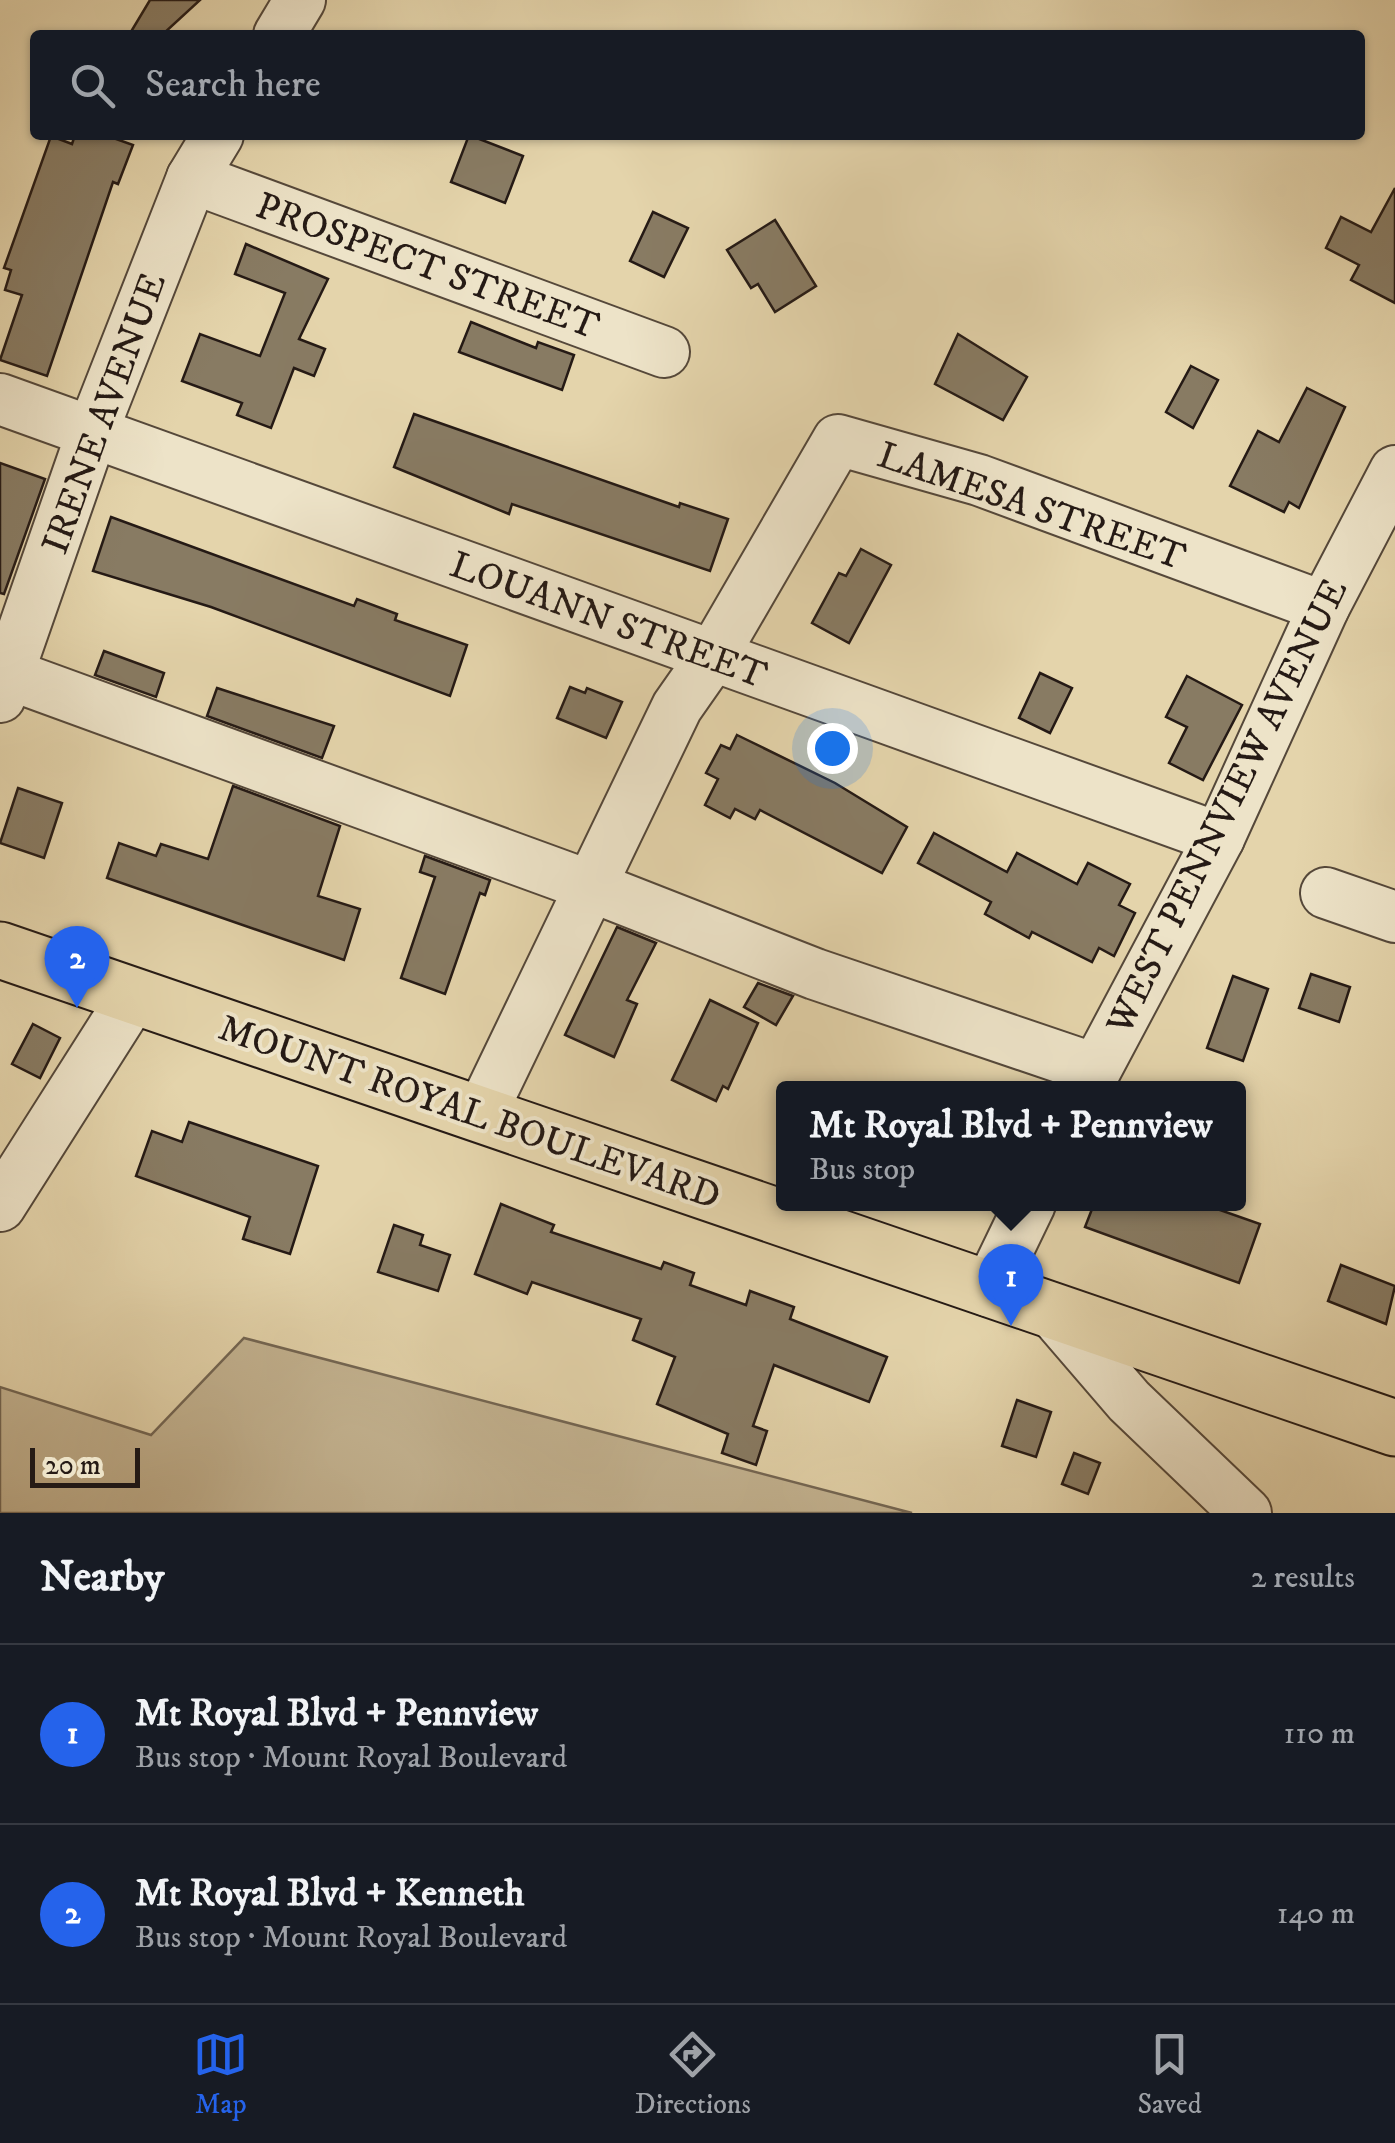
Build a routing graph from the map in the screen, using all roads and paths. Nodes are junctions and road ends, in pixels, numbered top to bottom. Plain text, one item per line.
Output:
1 (300, 0) edge
2 (282, 30) edge
3 (215, 140) edge
4 (192, 178) junction
5 (664, 352) dead end
6 (0, 399) edge
7 (94, 430) junction
8 (1395, 471) edge
9 (1324, 607) junction
10 (712, 657) junction
11 (3, 680) edge
12 (1219, 838) junction
13 (590, 886) junction
14 (1326, 893) dead end
15 (1395, 918) edge
16 (0, 950) edge
17 (134, 995) junction
18 (1091, 1079) edge
19 (481, 1114) junction
20 (0, 1206) edge
21 (1027, 1211) edge
22 (988, 1290) junction
23 (1054, 1315) junction
24 (1395, 1428) edge
25 (1246, 1513) edge

1 - 2 street
3 - 4 street, IRENE AVENUE
4 - 5 street, PROSPECT STREET
4 - 7 street, IRENE AVENUE
6 - 7 street, LOUANN STREET
7 - 10 street, LOUANN STREET
7 - 11 street, IRENE AVENUE
8 - 9 street, WEST PENNVIEW AVENUE
9 - 10 street, LAMESA STREET
9 - 12 street, WEST PENNVIEW AVENUE
10 - 12 street, LOUANN STREET
10 - 13 street, LAMESA STREET
11 - 13 street
12 - 18 street, WEST PENNVIEW AVENUE
13 - 18 street
13 - 19 street, LAMESA STREET
14 - 15 street
16 - 17 main road, MOUNT ROYAL BOULEVARD
17 - 19 main road, MOUNT ROYAL BOULEVARD
17 - 20 street
19 - 22 main road, MOUNT ROYAL BOULEVARD
21 - 22 street
22 - 23 main road, MOUNT ROYAL BOULEVARD
23 - 24 main road, MOUNT ROYAL BOULEVARD
23 - 25 street

